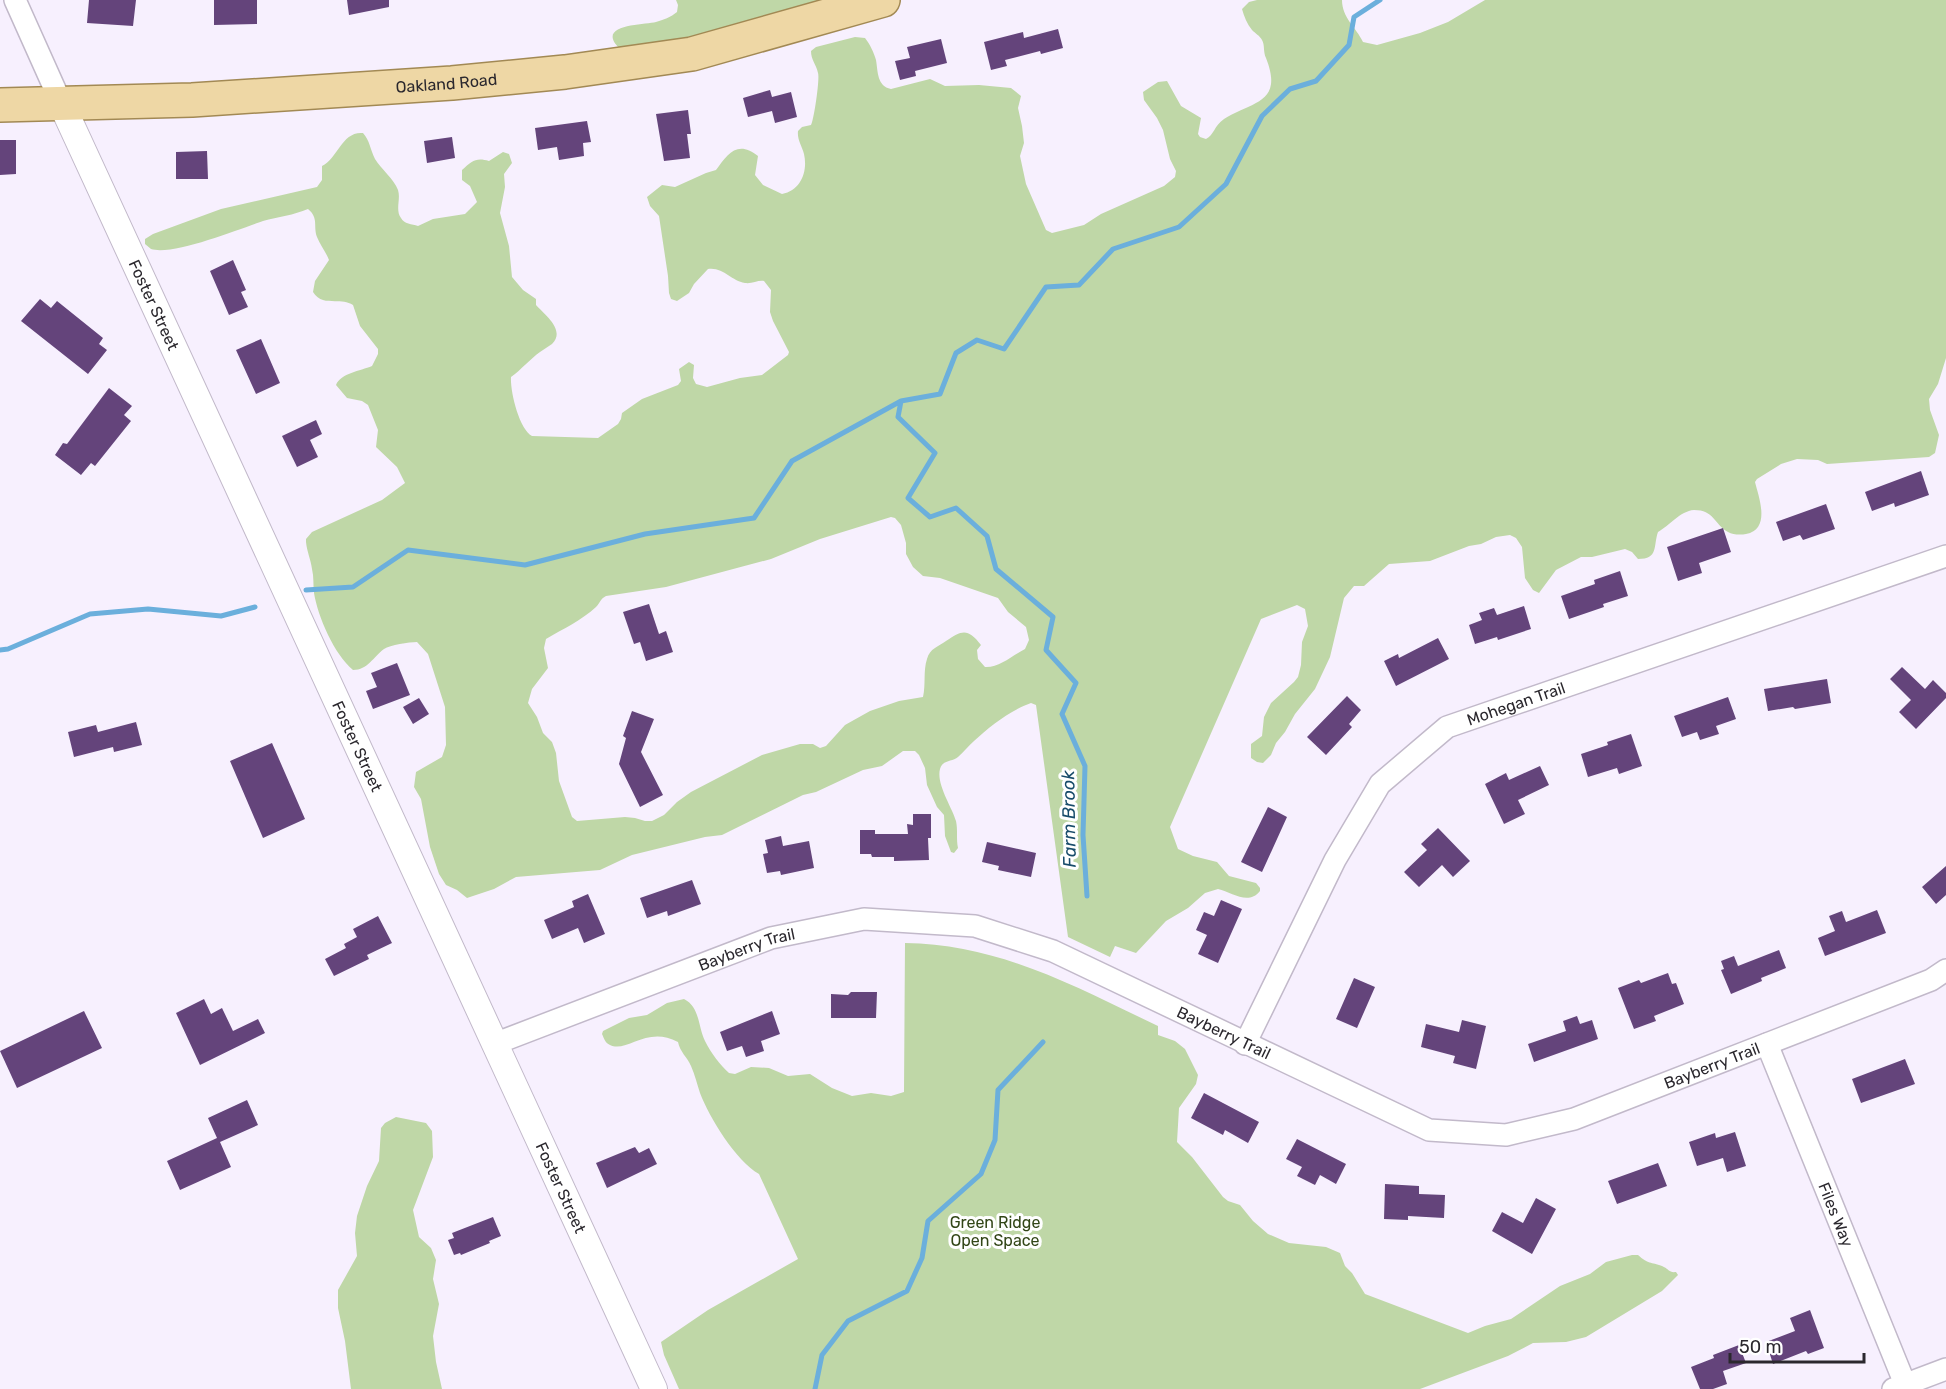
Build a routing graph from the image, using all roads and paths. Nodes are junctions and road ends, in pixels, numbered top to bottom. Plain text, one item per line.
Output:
1 (15, 0) edge
2 (883, 0) edge
3 (0, 105) edge
4 (62, 105) junction
5 (1946, 556) edge
6 (1946, 970) edge
7 (494, 1044) junction
8 (1245, 1044) junction
9 (1767, 1044) junction
10 (1946, 1369) edge
11 (1899, 1387) edge
12 (654, 1389) edge

1 - 4 street
2 - 4 main road, Oakland Road
3 - 4 main road, Oakland Road
4 - 7 street, Foster Street
5 - 8 street, Mohegan Trail
6 - 9 street, Bayberry Trail
7 - 8 street, Bayberry Trail
7 - 12 street, Foster Street
8 - 9 street, Bayberry Trail
9 - 11 street, Files Way
10 - 11 street

